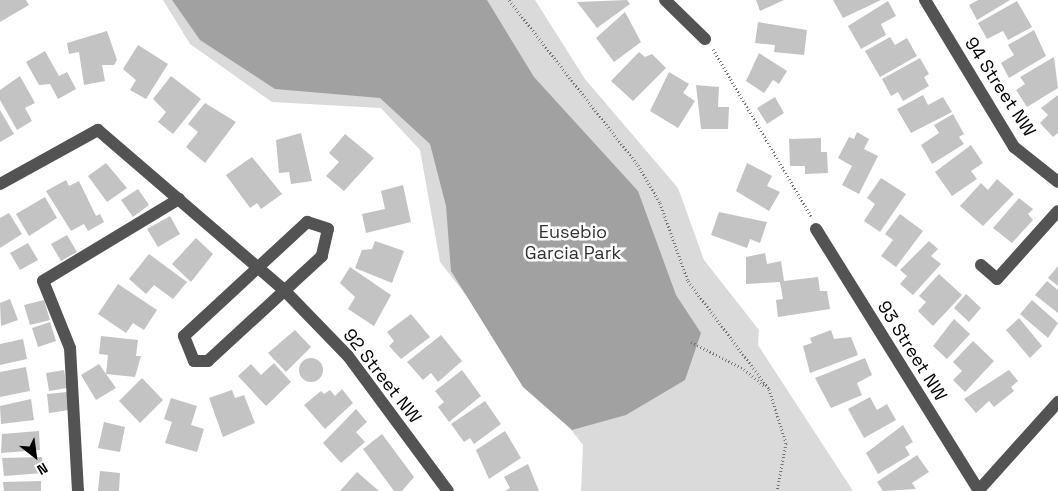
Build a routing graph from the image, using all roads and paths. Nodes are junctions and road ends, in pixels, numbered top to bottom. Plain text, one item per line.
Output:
1 (508, 0) edge
2 (665, 0) edge
3 (925, 0) edge
4 (705, 39) joint
5 (1058, 182) edge
6 (0, 184) edge
7 (180, 199) junction
8 (1058, 211) edge
9 (816, 229) joint
10 (257, 265) junction
11 (981, 265) dead end
12 (283, 289) junction
13 (691, 342) dead end
14 (769, 389) junction
15 (1058, 402) edge
16 (78, 491) edge
17 (448, 491) edge
18 (777, 491) edge
19 (979, 491) edge

1 - 14 path
2 - 4 street
3 - 5 street, 94 Street NW
4 - 9 path
6 - 7 street, 92 Street NW
7 - 10 street, 92 Street NW
7 - 16 street
8 - 11 street
9 - 19 street, 93 Street NW
10 - 12 street, 92 Street NW
10 - 12 street
10 - 12 street
12 - 17 street, 92 Street NW
13 - 14 path
14 - 18 path
15 - 19 street

